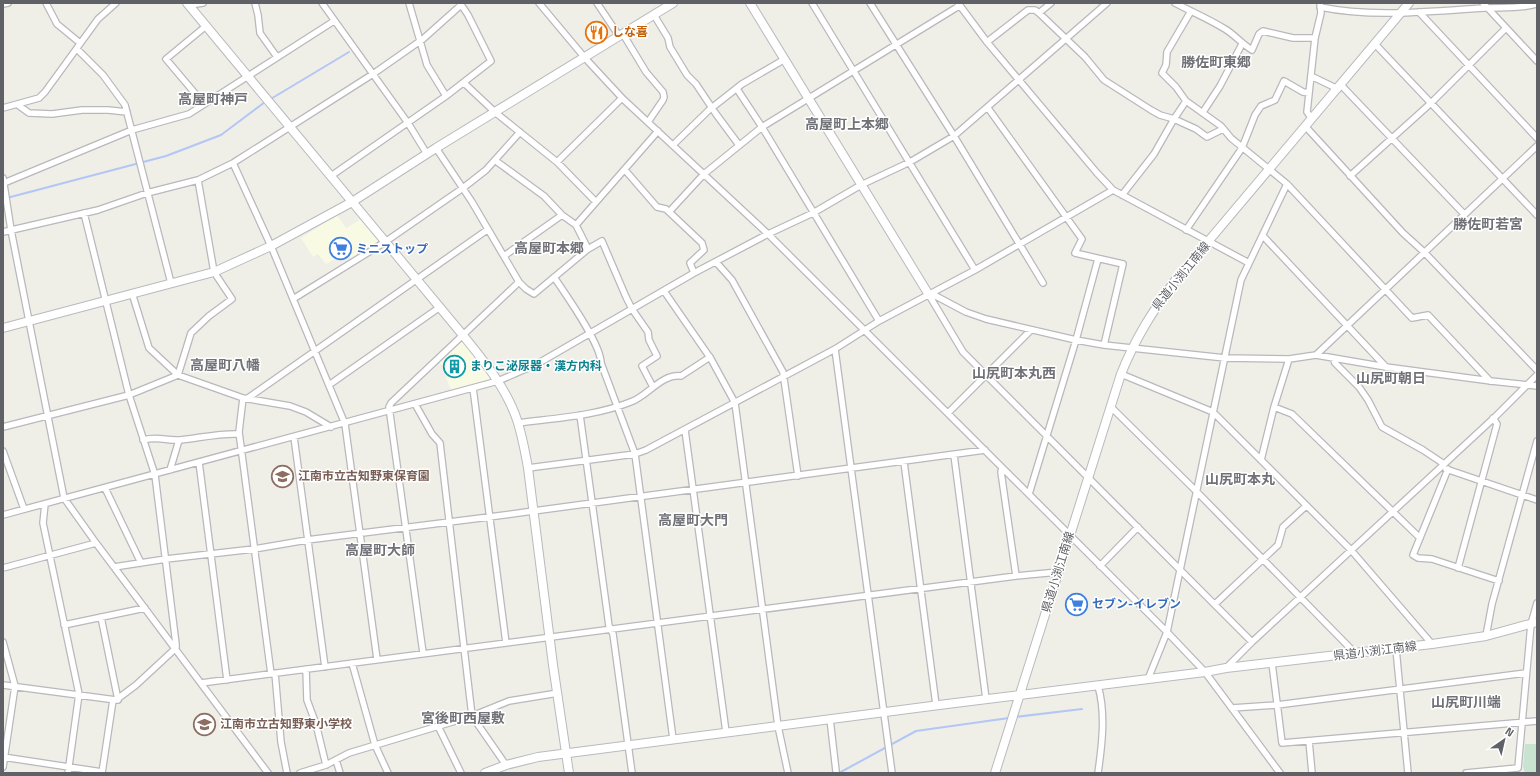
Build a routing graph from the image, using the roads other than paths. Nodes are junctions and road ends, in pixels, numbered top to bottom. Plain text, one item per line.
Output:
1 (8, 3) edge
2 (46, 3) edge
3 (116, 3) edge
4 (203, 3) edge
5 (255, 3) edge
6 (322, 3) edge
7 (409, 3) edge
8 (538, 3) edge
9 (597, 3) edge
10 (674, 3) edge
11 (750, 3) edge
12 (812, 3) edge
13 (870, 3) edge
14 (1051, 3) edge
15 (1107, 3) edge
16 (1175, 3) edge
17 (1409, 3) edge
18 (3, 4) edge
19 (188, 4) edge
20 (460, 4) edge
21 (959, 4) edge
22 (1537, 4) edge
23 (1320, 5) edge
24 (1485, 5) edge
25 (1191, 12) junction
26 (1419, 12) junction
27 (1039, 13) junction
28 (1401, 13) junction
29 (654, 15) junction
30 (334, 21) junction
31 (206, 26) junction
32 (1506, 28) junction
33 (621, 35) junction
34 (1315, 38) junction
35 (1066, 40) junction
36 (419, 42) junction
37 (987, 42) junction
38 (80, 43) junction
39 (1242, 44) junction
40 (1375, 44) junction
41 (896, 45) junction
42 (77, 49) junction
43 (277, 57) junction
44 (585, 58) junction
45 (785, 59) junction
46 (1537, 61) edge
47 (1469, 65) junction
48 (854, 71) junction
49 (373, 74) junction
50 (248, 76) junction
51 (1311, 76) junction
52 (1020, 80) junction
53 (464, 83) junction
54 (1339, 87) junction
55 (737, 89) junction
56 (1309, 92) junction
57 (446, 96) junction
58 (622, 98) junction
59 (809, 98) junction
60 (1186, 101) junction
61 (1431, 102) junction
62 (204, 104) junction
63 (18, 105) junction
64 (3, 108) edge
65 (712, 108) junction
66 (988, 108) junction
67 (127, 112) junction
68 (1203, 112) junction
69 (496, 113) junction
70 (1174, 119) junction
71 (1312, 119) junction
72 (648, 122) junction
73 (408, 123) junction
74 (291, 127) junction
75 (762, 127) junction
76 (1306, 127) junction
77 (1223, 129) junction
78 (132, 130) junction
79 (658, 131) junction
80 (520, 132) junction
81 (954, 136) junction
82 (1392, 138) junction
83 (1537, 138) edge
84 (673, 145) junction
85 (739, 145) junction
86 (1537, 146) edge
87 (436, 148) junction
88 (1242, 148) junction
89 (427, 154) junction
90 (496, 161) junction
91 (557, 162) junction
92 (910, 162) junction
93 (233, 163) junction
94 (1269, 169) junction
95 (624, 170) junction
96 (704, 174) junction
97 (331, 176) junction
98 (1350, 176) junction
99 (1503, 178) junction
100 (198, 180) junction
101 (3, 181) edge
102 (1287, 184) junction
103 (861, 186) junction
104 (463, 188) junction
105 (1113, 190) junction
106 (147, 193) junction
107 (1122, 195) junction
108 (352, 202) junction
109 (596, 202) junction
110 (669, 212) junction
111 (84, 213) junction
112 (813, 213) junction
113 (1464, 214) junction
114 (562, 215) junction
115 (1537, 215) edge
116 (1066, 217) junction
117 (576, 225) junction
118 (11, 230) junction
119 (487, 230) junction
120 (1186, 230) junction
121 (3, 232) edge
122 (768, 234) junction
123 (1263, 236) junction
124 (385, 242) junction
125 (1208, 242) junction
126 (1020, 244) junction
127 (271, 246) junction
128 (588, 249) junction
129 (1424, 252) junction
130 (504, 256) junction
131 (1098, 259) junction
132 (716, 262) junction
133 (1250, 263) junction
134 (975, 270) junction
135 (214, 272) junction
136 (694, 273) junction
137 (554, 277) junction
138 (418, 280) junction
139 (171, 282) junction
140 (519, 282) junction
141 (1043, 283) dead end
142 (1386, 289) junction
143 (664, 291) junction
144 (132, 293) junction
145 (930, 294) junction
146 (293, 299) junction
147 (104, 301) junction
148 (440, 307) junction
149 (632, 309) junction
150 (30, 321) junction
151 (879, 321) junction
152 (1347, 326) junction
153 (3, 328) edge
154 (865, 330) junction
155 (1031, 330) junction
156 (462, 334) junction
157 (590, 334) junction
158 (1076, 340) junction
159 (1104, 345) junction
160 (1132, 348) junction
161 (835, 349) junction
162 (315, 352) junction
163 (1316, 355) junction
164 (710, 357) junction
165 (1225, 358) junction
166 (1334, 358) junction
167 (1289, 359) junction
168 (1386, 367) junction
169 (1537, 370) edge
170 (986, 374) junction
171 (1121, 374) junction
172 (178, 375) junction
173 (1537, 375) edge
174 (784, 376) junction
175 (498, 381) junction
176 (1491, 381) junction
177 (1528, 384) junction
178 (329, 385) junction
179 (1537, 386) edge
180 (653, 387) junction
181 (473, 388) junction
182 (129, 395) junction
183 (245, 398) junction
184 (735, 403) junction
185 (415, 404) junction
186 (618, 406) junction
187 (1111, 406) junction
188 (1274, 407) junction
189 (390, 411) junction
190 (1213, 412) junction
191 (948, 413) junction
192 (48, 415) junction
193 (580, 415) junction
194 (1493, 418) junction
195 (518, 423) junction
196 (345, 424) junction
197 (3, 426) edge
198 (331, 427) junction
199 (685, 430) junction
200 (239, 434) junction
201 (1046, 434) junction
202 (294, 437) junction
203 (143, 440) junction
204 (179, 440) junction
205 (1537, 441) edge
206 (242, 450) junction
207 (985, 450) junction
208 (3, 451) edge
209 (634, 454) junction
210 (954, 455) junction
211 (586, 460) junction
212 (1261, 460) junction
213 (199, 462) junction
214 (904, 462) junction
215 (1442, 465) junction
216 (528, 468) junction
217 (1002, 468) junction
218 (851, 469) junction
219 (1448, 469) junction
220 (170, 470) junction
221 (154, 475) junction
222 (798, 476) junction
223 (1088, 477) junction
224 (1481, 481) junction
225 (745, 483) junction
226 (105, 488) junction
227 (693, 490) junction
228 (1197, 492) junction
229 (1029, 494) junction
230 (1522, 495) junction
231 (639, 497) junction
232 (64, 498) junction
233 (1537, 500) edge
234 (592, 503) junction
235 (45, 504) junction
236 (1306, 506) junction
237 (24, 510) junction
238 (534, 511) junction
239 (1392, 512) junction
240 (3, 515) edge
241 (489, 518) junction
242 (449, 522) junction
243 (1138, 527) junction
244 (405, 528) junction
245 (360, 534) junction
246 (1069, 535) junction
247 (1420, 538) junction
248 (307, 540) junction
249 (96, 543) junction
250 (254, 549) junction
251 (1350, 550) junction
252 (211, 554) junction
253 (50, 556) junction
254 (166, 559) junction
255 (1263, 559) junction
256 (141, 563) junction
257 (1100, 566) junction
258 (114, 567) junction
259 (3, 568) edge
260 (1180, 568) junction
261 (1458, 568) junction
262 (1058, 572) junction
263 (1016, 576) junction
264 (1499, 581) junction
265 (971, 583) junction
266 (920, 589) junction
267 (868, 596) junction
268 (1300, 598) junction
269 (1537, 603) edge
270 (1215, 604) junction
271 (145, 608) junction
272 (763, 609) junction
273 (102, 617) junction
274 (710, 617) junction
275 (657, 623) junction
276 (1534, 623) edge
277 (64, 625) junction
278 (611, 629) junction
279 (1167, 632) junction
280 (1486, 636) junction
281 (550, 637) junction
282 (3, 642) edge
283 (1252, 642) junction
284 (506, 643) junction
285 (1432, 644) junction
286 (176, 648) junction
287 (463, 648) junction
288 (1396, 648) junction
289 (1355, 653) junction
290 (422, 654) junction
291 (377, 659) junction
292 (352, 663) junction
293 (1272, 663) junction
294 (325, 667) junction
295 (1226, 668) junction
296 (306, 670) junction
297 (1205, 672) junction
298 (1526, 673) junction
299 (273, 674) junction
300 (227, 680) junction
301 (1148, 680) junction
302 (201, 683) junction
303 (3, 685) edge
304 (15, 686) junction
305 (1098, 686) junction
306 (1400, 690) junction
307 (558, 693) junction
308 (78, 694) junction
309 (1020, 695) junction
310 (986, 699) junction
311 (115, 700) junction
312 (936, 705) junction
313 (1278, 706) junction
314 (1232, 708) junction
315 (883, 713) junction
316 (472, 716) junction
317 (830, 719) junction
318 (1537, 721) edge
319 (1523, 723) junction
320 (438, 726) junction
321 (778, 726) junction
322 (726, 732) junction
323 (1404, 734) junction
324 (673, 739) junction
325 (1309, 741) junction
326 (375, 745) junction
327 (628, 745) junction
328 (567, 753) junction
329 (4, 757) edge
330 (336, 760) junction
331 (326, 765) junction
332 (506, 765) junction
333 (68, 766) junction
334 (3, 767) edge
335 (836, 771) dead end
336 (1498, 771) edge
337 (102, 772) edge
338 (68, 773) edge
339 (268, 773) edge
340 (287, 773) edge
341 (300, 773) edge
342 (340, 773) edge
343 (388, 773) edge
344 (460, 773) edge
345 (485, 773) edge
346 (570, 773) edge
347 (632, 773) edge
348 (788, 773) edge
349 (892, 773) edge
350 (995, 773) edge
351 (1098, 773) edge
352 (1280, 773) edge
353 (1312, 773) edge
354 (1408, 773) edge
355 (1466, 773) edge

1 - 18 street
2 - 38 street
3 - 38 street
4 - 19 street
5 - 43 street
6 - 30 street
7 - 36 street
8 - 44 street
9 - 33 street
10 - 29 street
11 - 45 street
12 - 48 street
13 - 41 street
14 - 27 street
15 - 35 street
16 - 25 street
17 - 28 street, 県道小渕江南線
19 - 31 street
20 - 36 street
20 - 53 street
21 - 37 street
21 - 41 street
22 - 24 street
23 - 28 street
23 - 34 street
24 - 26 street
24 - 32 street
25 - 39 street
25 - 60 street
26 - 28 street
26 - 47 street
27 - 35 street
27 - 37 street
28 - 40 street, 県道小渕江南線
29 - 33 street
29 - 65 street
30 - 43 street
30 - 49 street
31 - 50 street
31 - 62 street
32 - 46 street
32 - 47 street
33 - 44 street
33 - 72 street
34 - 39 street
34 - 51 street
35 - 52 street
35 - 70 street
36 - 49 street
36 - 57 street
37 - 52 street
38 - 42 street
39 - 68 street
40 - 54 street, 県道小渕江南線
40 - 61 street
41 - 48 street
41 - 81 street
42 - 63 street
42 - 67 street
43 - 50 street
44 - 58 street
44 - 69 street
45 - 55 street
45 - 59 street
47 - 61 street
47 - 83 street
48 - 59 street
48 - 92 street
49 - 73 street
49 - 74 street
50 - 62 street
50 - 74 street
51 - 54 street
51 - 56 street
52 - 66 street
52 - 105 street
53 - 57 street
53 - 69 street
54 - 71 street, 県道小渕江南線
54 - 82 street
55 - 65 street
55 - 75 street
56 - 71 street
56 - 88 street
57 - 73 street
58 - 72 street
58 - 91 street
59 - 75 street
59 - 103 street
60 - 68 street
60 - 70 street
61 - 82 street
61 - 99 street
62 - 78 street
63 - 64 street
63 - 67 street
65 - 84 street
65 - 85 street
66 - 81 street
66 - 116 street
67 - 78 street
68 - 77 street
69 - 80 street
69 - 87 street
70 - 77 street
70 - 107 street
71 - 76 street, 県道小渕江南線
72 - 79 street
73 - 89 street
73 - 97 street
74 - 93 street
74 - 97 street
75 - 85 street
75 - 112 street
76 - 94 street, 県道小渕江南線
76 - 98 street
77 - 88 street
78 - 101 street
78 - 106 street
79 - 84 street
79 - 95 street
80 - 90 street
80 - 91 street
81 - 92 street
81 - 126 street
82 - 98 street
82 - 113 street
84 - 96 street
85 - 96 street
86 - 99 street
87 - 89 street
87 - 104 street
88 - 94 street
88 - 120 street
89 - 108 street
90 - 104 street
90 - 114 street
91 - 109 street
92 - 103 street
92 - 134 street
93 - 100 street
93 - 127 street
94 - 102 street
94 - 125 street, 県道小渕江南線
95 - 109 street
95 - 110 street
96 - 110 street
96 - 122 street
97 - 108 street
98 - 129 street
99 - 113 street
99 - 115 street
100 - 106 street
100 - 135 street
101 - 118 street
102 - 123 street
102 - 142 street
103 - 112 street
103 - 145 street
104 - 119 street
104 - 124 street
105 - 107 street
105 - 116 street
106 - 111 street
106 - 139 street
107 - 120 street
108 - 124 street
108 - 127 street
109 - 117 street
110 - 136 street
111 - 118 street
111 - 147 street
112 - 122 street
112 - 151 street
113 - 129 street
114 - 117 street
114 - 130 street
116 - 126 street
116 - 131 street
117 - 128 street
118 - 121 street
118 - 150 street
119 - 130 street
119 - 138 street
120 - 125 street
122 - 132 street
122 - 154 street
123 - 133 street
123 - 152 street
124 - 138 street
124 - 146 street
125 - 133 street
125 - 160 street, 県道小渕江南線
126 - 134 street
126 - 141 street
127 - 135 street
127 - 146 street
128 - 137 street
128 - 149 street
129 - 142 street
129 - 169 street
130 - 140 street
131 - 158 street
131 - 159 street
132 - 136 street
132 - 174 street
133 - 165 street
134 - 145 street
135 - 139 street
135 - 172 street
136 - 143 street
137 - 140 street
137 - 157 street
138 - 148 street
138 - 162 street
139 - 144 street
140 - 156 street
142 - 152 street
142 - 176 street
143 - 149 street
143 - 164 street
144 - 147 street
144 - 172 street
145 - 151 street
145 - 155 street
145 - 170 street
146 - 162 street
147 - 150 street
147 - 182 street
148 - 156 street
148 - 178 street
149 - 157 street
149 - 180 street
150 - 153 street
150 - 192 street
151 - 154 street
152 - 163 street
152 - 168 street
154 - 161 street
154 - 191 street
155 - 158 street
155 - 170 street
156 - 175 street
156 - 189 street
157 - 175 street
157 - 186 street
158 - 159 street
158 - 201 street
159 - 160 street
160 - 165 street
160 - 171 street, 県道小渕江南線
161 - 174 street
161 - 218 street
162 - 178 street
162 - 183 street
163 - 166 street
163 - 167 street
164 - 180 street
164 - 184 street
165 - 167 street
165 - 190 street
166 - 168 street
166 - 215 street
167 - 188 street
168 - 176 street
170 - 191 street
170 - 201 street
171 - 187 street, 県道小渕江南線
171 - 190 street
172 - 182 street
172 - 183 street
173 - 177 street
174 - 184 street
174 - 222 street
175 - 181 street
175 - 195 street
176 - 177 street
177 - 179 street
177 - 194 street
178 - 196 street
180 - 186 street
181 - 185 street
181 - 241 street
182 - 192 street
182 - 203 street
183 - 198 street
183 - 200 street
184 - 199 street
184 - 225 street
185 - 189 street
185 - 242 street
186 - 193 street
186 - 209 street
187 - 223 street, 県道小渕江南線
187 - 228 street
188 - 212 street
188 - 239 street
189 - 196 street
189 - 244 street
190 - 212 street
190 - 228 street
191 - 207 street
192 - 197 street
192 - 232 street
193 - 195 street
193 - 211 street
194 - 215 street
194 - 224 street
195 - 216 street
196 - 198 street
196 - 245 street
198 - 202 street
199 - 209 street
199 - 227 street
200 - 204 street
200 - 206 street
201 - 223 street
201 - 229 street
202 - 206 street
202 - 248 street
203 - 204 street
203 - 221 street
204 - 220 street
205 - 230 street
206 - 213 street
206 - 250 street
207 - 210 street
207 - 217 street
208 - 237 street
209 - 211 street
209 - 231 street
210 - 214 street
210 - 265 street
211 - 216 street
211 - 234 street
212 - 236 street
213 - 220 street
213 - 252 street
214 - 218 street
214 - 266 street
215 - 219 street
215 - 239 street
216 - 238 street
217 - 229 street
217 - 263 street
218 - 222 street
218 - 267 street
219 - 224 street
219 - 247 street
220 - 221 street
221 - 226 street
221 - 254 street
222 - 225 street
223 - 243 street
223 - 246 street, 県道小渕江南線
224 - 230 street
224 - 261 street
225 - 227 street
225 - 272 street
226 - 232 street
226 - 256 street
227 - 231 street
227 - 274 street
228 - 255 street
228 - 260 street
229 - 246 street
230 - 233 street
230 - 264 street
231 - 234 street
231 - 275 street
232 - 235 street
232 - 249 street
234 - 238 street
234 - 278 street
235 - 237 street
235 - 253 street
236 - 251 street
236 - 255 street
237 - 240 street
238 - 241 street
238 - 281 street
239 - 247 street
239 - 251 street
241 - 242 street
241 - 284 street
242 - 244 street
242 - 287 street
243 - 257 street
243 - 260 street
244 - 245 street
244 - 290 street
245 - 248 street
245 - 291 street
246 - 257 street
246 - 262 street, 県道小渕江南線
247 - 261 street
248 - 250 street
248 - 294 street
249 - 253 street
249 - 258 street
250 - 252 street
250 - 299 street
251 - 268 street
251 - 285 street
252 - 254 street
252 - 300 street
253 - 259 street
253 - 277 street
254 - 256 street
254 - 286 street
255 - 268 street
255 - 270 street
256 - 258 street
257 - 279 street
258 - 271 street
260 - 270 street
260 - 279 street
261 - 264 street
262 - 263 street
262 - 309 street, 県道小渕江南線
263 - 265 street
264 - 280 street
265 - 266 street
265 - 310 street
266 - 267 street
266 - 312 street
267 - 272 street
267 - 315 street
268 - 283 street
268 - 289 street
269 - 276 street
270 - 283 street
271 - 273 street
271 - 286 street
272 - 274 street
272 - 321 street
273 - 277 street
273 - 311 street
274 - 275 street
274 - 322 street
275 - 278 street
275 - 324 street
276 - 280 street, 県道小渕江南線
276 - 298 street
277 - 308 street
278 - 281 street
278 - 327 street
279 - 297 street
279 - 301 street
280 - 285 street, 県道小渕江南線
281 - 284 street
281 - 307 street
282 - 304 street
283 - 295 street
284 - 287 street
285 - 288 street, 県道小渕江南線
286 - 302 street
286 - 311 street
287 - 290 street
287 - 316 street
288 - 289 street, 県道小渕江南線
288 - 306 street
289 - 293 street, 県道小渕江南線
290 - 291 street
291 - 292 street
292 - 294 street
292 - 326 street
293 - 295 street, 県道小渕江南線
293 - 313 street
294 - 296 street
295 - 297 street, 県道小渕江南線
296 - 299 street
296 - 331 street
297 - 301 street, 県道小渕江南線
297 - 314 street
298 - 306 street
298 - 319 street
299 - 300 street
299 - 340 street
300 - 302 street
301 - 305 street, 県道小渕江南線
302 - 339 street
303 - 304 street
304 - 308 street
304 - 329 street
305 - 309 street, 県道小渕江南線
305 - 351 street
306 - 313 street
306 - 323 street
307 - 316 street
307 - 328 street
308 - 311 street
308 - 333 street
309 - 310 street
309 - 350 street, 県道小渕江南線
310 - 312 street
311 - 337 street
312 - 315 street
313 - 314 street
313 - 325 street
314 - 352 street
315 - 317 street
315 - 349 street
316 - 320 street
316 - 332 street
317 - 321 street
317 - 335 street
318 - 319 street
319 - 323 street
319 - 336 street
320 - 326 street
320 - 344 street
321 - 322 street
321 - 348 street
322 - 324 street
323 - 325 street
323 - 354 street
324 - 327 street
325 - 353 street
326 - 330 street
326 - 343 street
327 - 328 street
327 - 347 street
328 - 332 street
328 - 346 street
329 - 333 street
329 - 334 street
330 - 331 street
330 - 342 street
331 - 341 street
332 - 345 street
333 - 337 street
333 - 338 street
336 - 355 street

